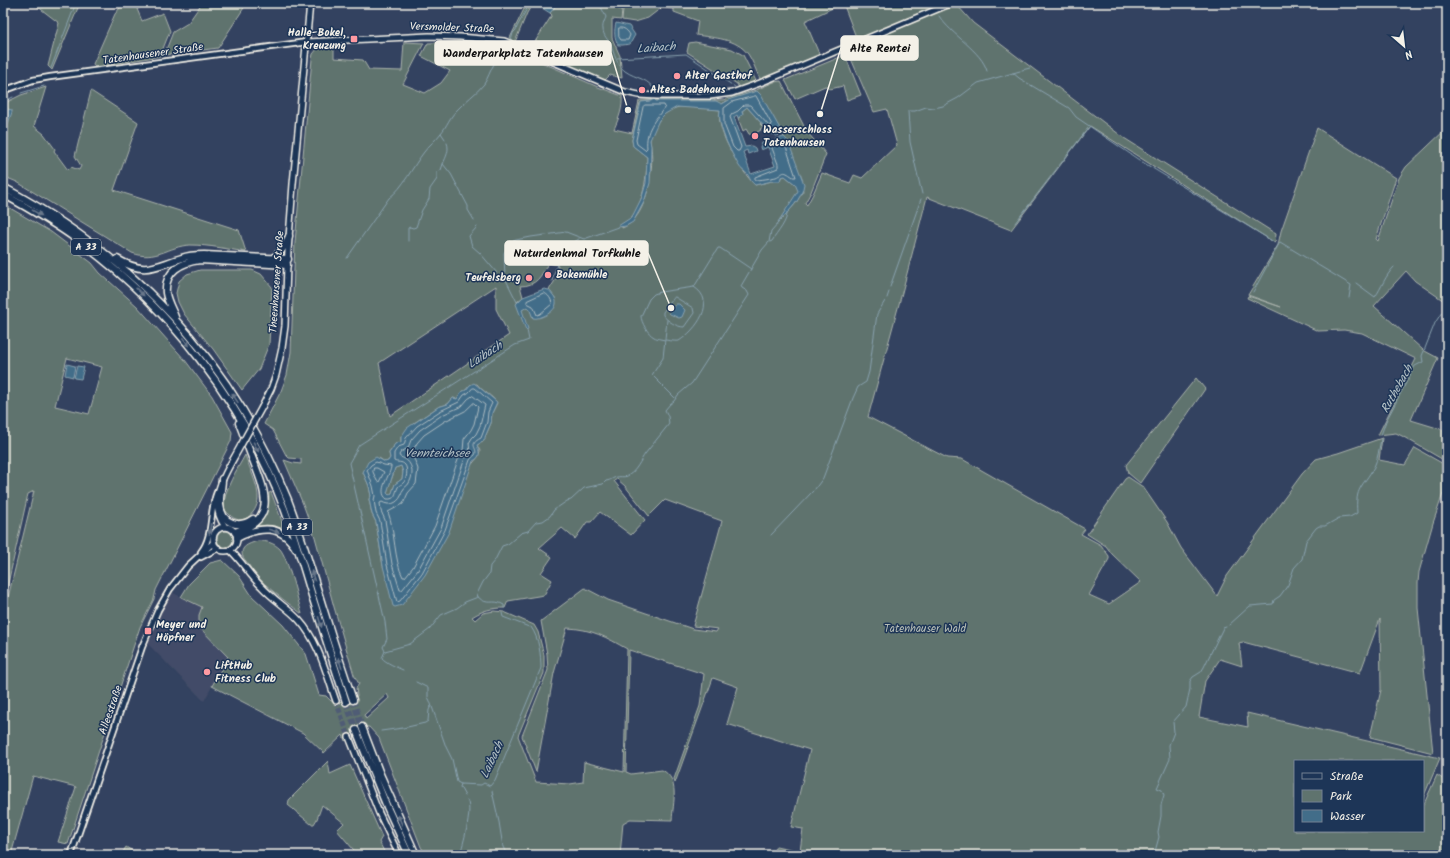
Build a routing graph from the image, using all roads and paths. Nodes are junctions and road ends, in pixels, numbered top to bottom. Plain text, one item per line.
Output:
1 (310, 3) edge
2 (952, 3) edge
3 (306, 42) junction
4 (3, 91) edge
5 (3, 187) edge
6 (3, 194) edge
7 (289, 236) junction
8 (105, 252) junction
9 (272, 259) junction
10 (287, 262) junction
11 (177, 320) junction
12 (230, 401) junction
13 (222, 480) junction
14 (217, 491) junction
15 (264, 503) junction
16 (217, 509) junction
17 (225, 527) junction
18 (219, 529) junction
19 (236, 535) junction
20 (214, 542) junction
21 (218, 548) junction
22 (232, 548) junction
23 (300, 558) junction
24 (188, 566) junction
25 (179, 577) junction
26 (336, 701) tunnel mouth
27 (362, 727) tunnel mouth
28 (356, 730) tunnel mouth
29 (348, 737) tunnel mouth
30 (71, 855) edge
31 (399, 855) edge
32 (409, 855) edge
33 (416, 855) edge

1 - 3 main road, Theenhausener Straße
2 - 3 main road, Versmolder Straße
3 - 4 street, Tatenhausener Straße
3 - 7 main road, Theenhausener Straße
5 - 8 highway, A 33
6 -> 12 highway, A 33
7 - 9 highway
7 - 10 main road, Theenhausener Straße
8 - 9 highway
8 - 11 highway, A 33
9 - 10 highway
10 - 11 highway
10 - 13 main road, Theenhausener Straße, bridge
23 -> 11 highway, A 33
12 - 15 highway
12 -> 23 highway, A 33
13 - 14 main road, Theenhausener Straße
13 - 15 highway
14 - 16 main road, Theenhausener Straße
14 -> 24 street
15 - 19 highway
16 - 17 main road, Theenhausener Straße
16 - 18 main road, Theenhausener Straße
17 - 18 main road
17 - 19 main road
18 - 20 main road
19 - 22 main road
19 -> 23 highway
20 - 21 main road
20 - 24 street, Alleestraße
21 - 22 main road
21 - 25 street, Alleestraße
22 - 26 main road
24 - 25 street, Alleestraße
25 - 30 street, Alleestraße
33 -> 27 highway
28 - 32 highway
29 - 31 main road

